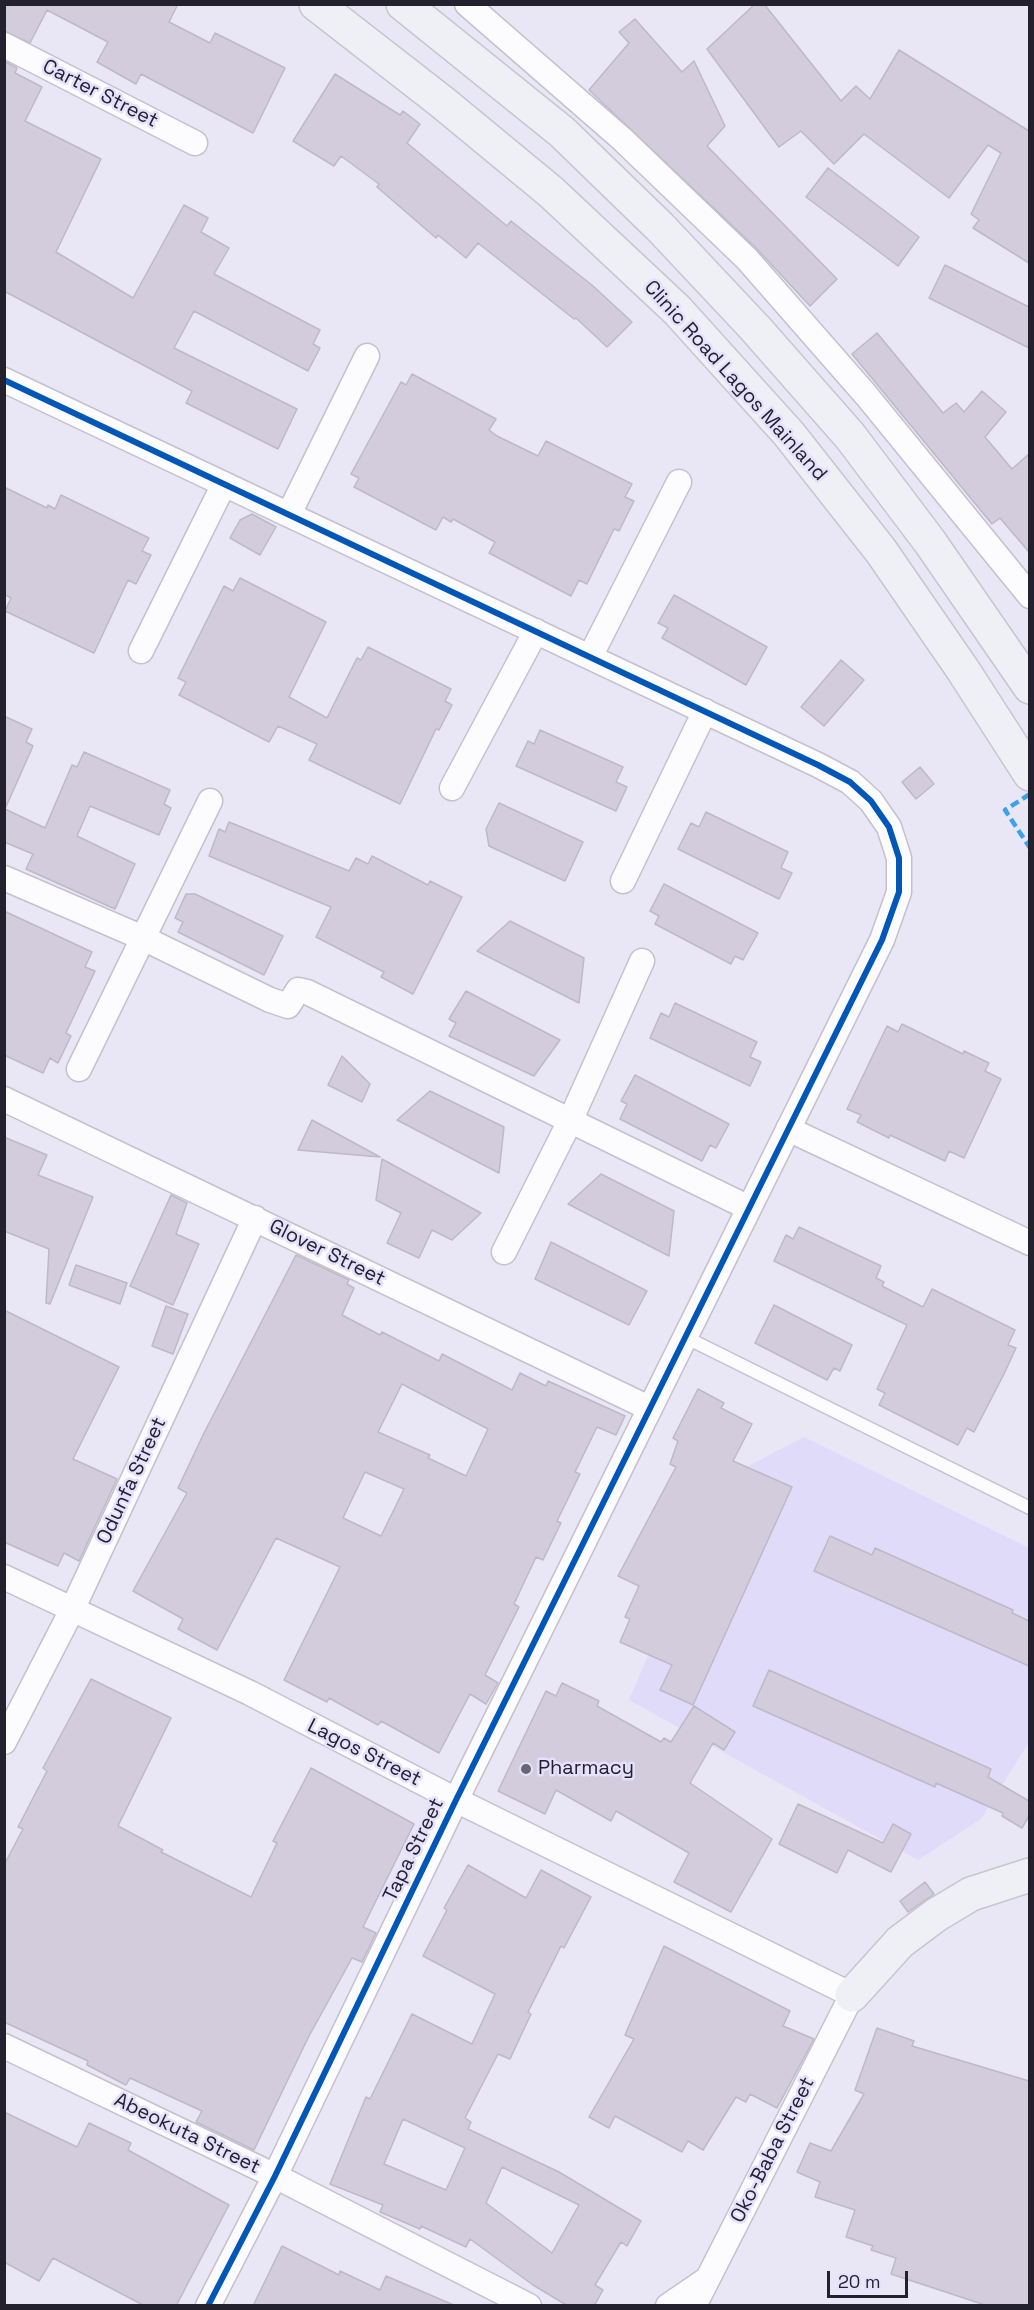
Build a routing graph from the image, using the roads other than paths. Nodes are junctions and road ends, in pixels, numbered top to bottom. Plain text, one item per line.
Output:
1 (316, 4) edge
2 (403, 4) edge
3 (467, 4) edge
4 (4, 45) edge
5 (195, 143) dead end
6 (367, 356) dead end
7 (4, 380) edge
8 (680, 482) dead end
9 (224, 484) junction
10 (289, 514) junction
11 (1029, 596) edge
12 (536, 631) junction
13 (141, 651) dead end
14 (590, 657) junction
15 (1029, 687) edge
16 (705, 711) junction
17 (1029, 774) edge
18 (452, 788) dead end
19 (210, 801) dead end
20 (4, 878) edge
21 (623, 881) dead end
22 (143, 938) junction
23 (642, 962) dead end
24 (78, 1069) dead end
25 (4, 1100) edge
26 (571, 1119) junction
27 (788, 1130) junction
28 (749, 1208) junction
29 (255, 1218) junction
30 (1029, 1243) edge
31 (504, 1252) dead end
32 (686, 1337) junction
33 (649, 1408) junction
34 (1029, 1508) edge
35 (4, 1577) edge
36 (72, 1610) junction
37 (4, 1742) edge
38 (456, 1800) junction
39 (1029, 1875) edge
40 (852, 1995) junction
41 (4, 2046) edge
42 (275, 2175) junction
43 (707, 2279) junction
44 (208, 2306) edge
45 (529, 2306) edge
46 (668, 2306) edge
47 (694, 2306) edge

1 - 17 main road, Clinic Road Lagos Mainland
2 - 15 main road
3 - 11 street
4 - 5 street, Carter Street
6 - 10 street
7 - 9 street, Tapa Street
8 - 14 street
9 - 10 street, Tapa Street
9 - 13 street
10 - 12 street, Tapa Street
12 - 14 street, Tapa Street
12 - 18 street
14 - 16 street, Tapa Street
16 - 21 street
16 - 27 street, Tapa Street
19 - 22 street
20 - 22 street
22 - 24 street
22 - 26 street
23 - 26 street
25 - 29 street, Glover Street
26 - 28 street
26 - 31 street
27 - 28 street, Tapa Street
27 - 30 street
28 - 32 street, Tapa Street
29 - 33 street, Glover Street
29 - 36 street, Odunfa Street
32 - 33 street, Tapa Street
32 - 34 lane
33 - 38 street, Tapa Street
35 - 36 street, Lagos Street
36 - 37 street, Odunfa Street
36 - 38 street, Lagos Street
38 - 40 street, Lagos Street
38 - 42 street, Tapa Street
39 - 40 main road
40 - 43 street, Oko-Baba Street
41 - 42 street, Abeokuta Street
42 - 44 street, Tapa Street
42 - 45 street, Abeokuta Street
43 - 46 street
43 - 47 street, Oko-Baba Street

